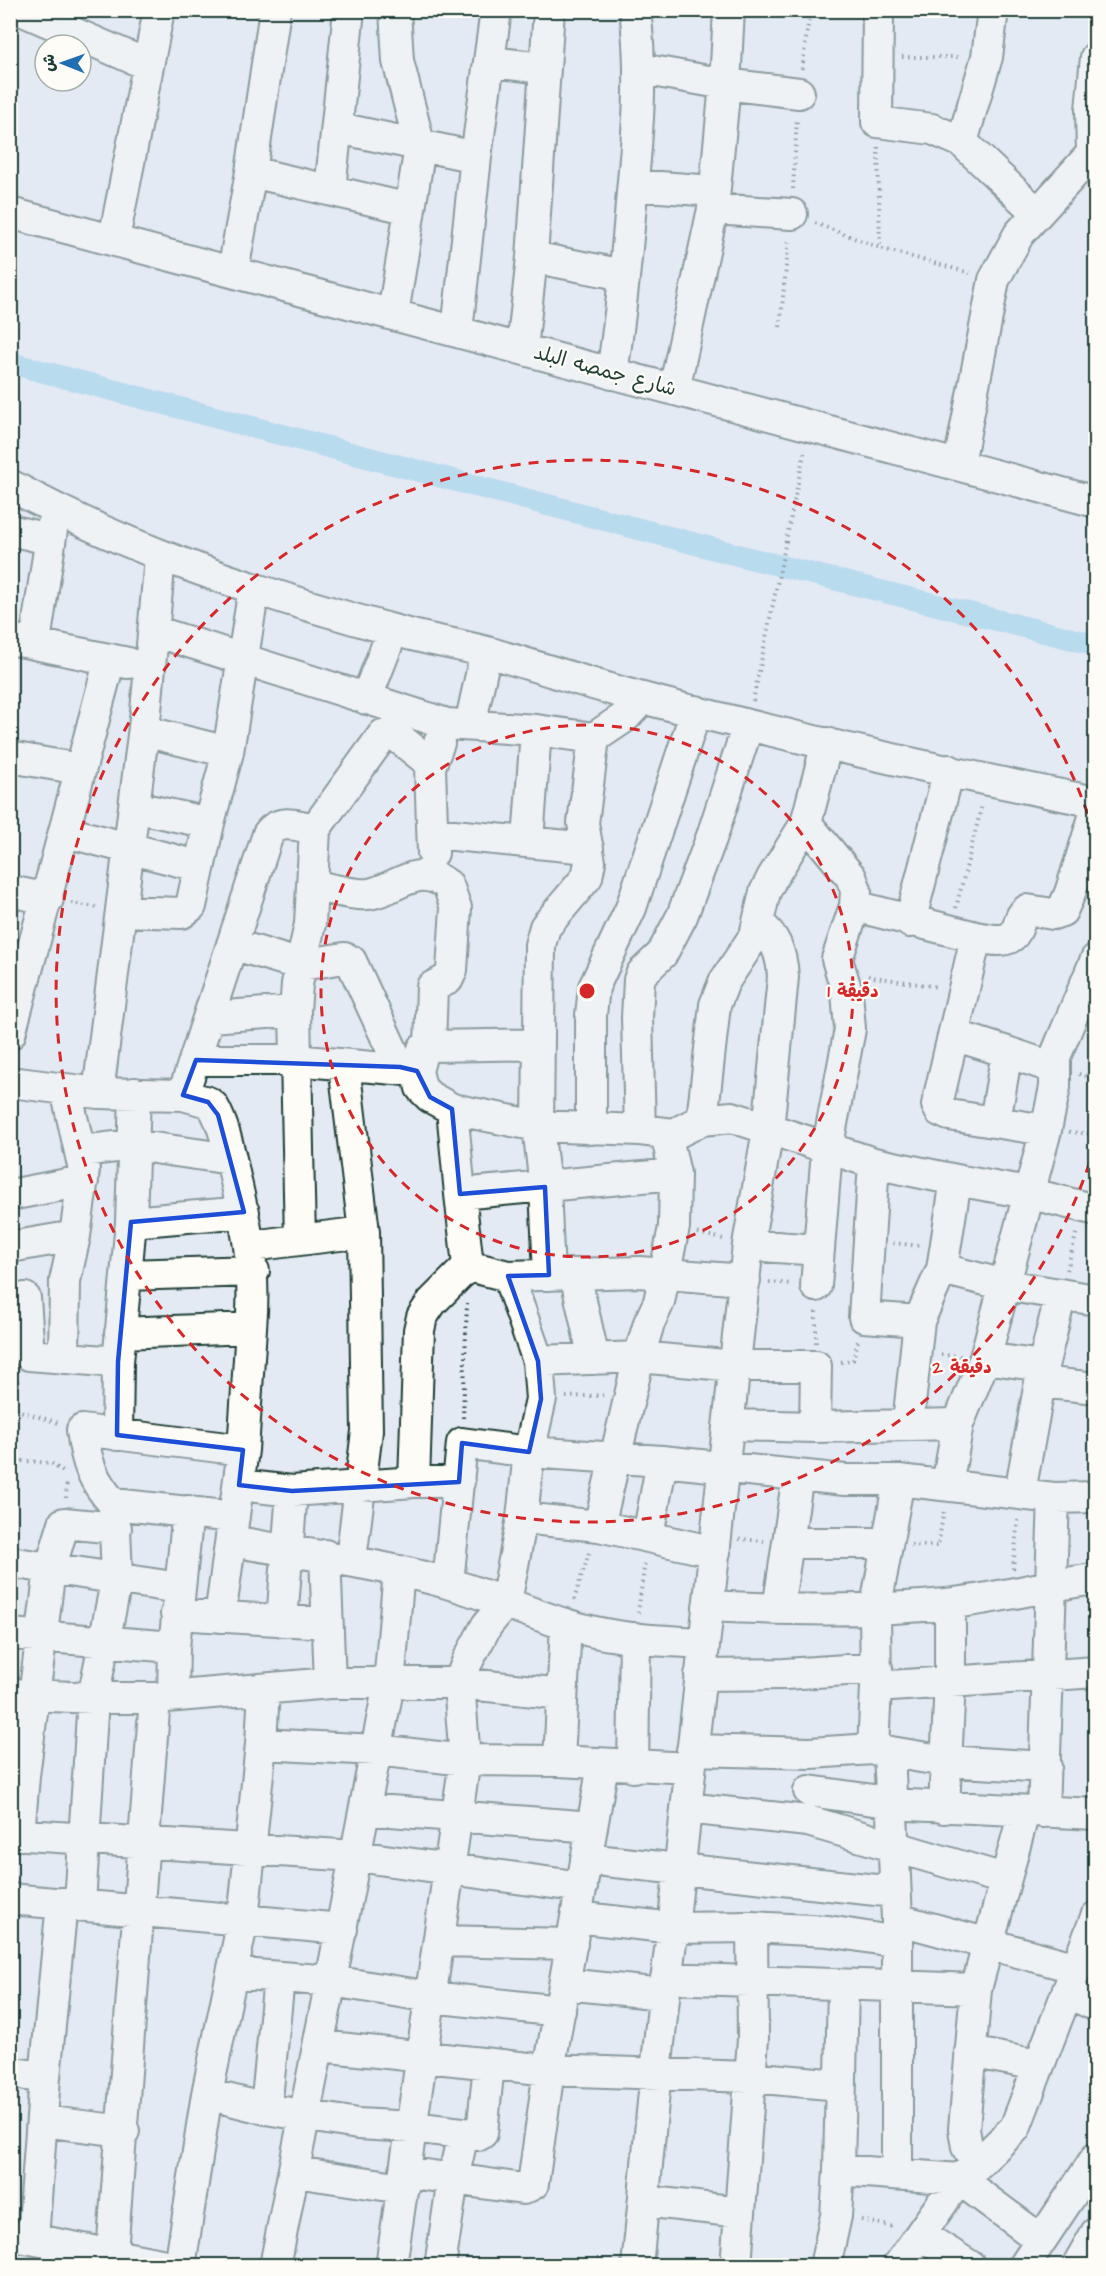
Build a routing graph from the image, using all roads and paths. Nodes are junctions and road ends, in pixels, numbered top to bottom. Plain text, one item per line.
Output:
1 (21, 10) edge
2 (159, 10) edge
3 (275, 10) edge
4 (349, 10) edge
5 (395, 10) edge
6 (496, 10) edge
7 (549, 10) edge
8 (635, 10) edge
9 (729, 10) edge
10 (810, 10) edge
11 (878, 10) edge
12 (993, 10) edge
13 (66, 19) edge
14 (877, 57) junction
15 (987, 57) junction
16 (1095, 57) edge
17 (490, 62) junction
18 (148, 65) junction
19 (544, 68) junction
20 (641, 69) junction
21 (725, 84) junction
22 (799, 93) junction
23 (877, 122) junction
24 (338, 128) junction
25 (962, 142) junction
26 (420, 147) junction
27 (1094, 150) edge
28 (476, 157) junction
29 (251, 172) junction
30 (633, 185) junction
31 (330, 190) junction
32 (713, 200) junction
33 (410, 209) junction
34 (10, 213) edge
35 (1036, 213) junction
36 (792, 214) junction
37 (114, 239) junction
38 (880, 248) junction
39 (532, 257) junction
40 (233, 271) junction
41 (624, 275) junction
42 (994, 280) junction
43 (393, 314) junction
44 (780, 327) dead end
45 (457, 332) junction
46 (522, 349) junction
47 (612, 374) junction
48 (674, 390) junction
49 (959, 464) junction
50 (802, 466) dead end
51 (10, 485) edge
52 (1095, 502) edge
53 (52, 524) junction
54 (10, 530) edge
55 (160, 557) junction
56 (254, 588) junction
57 (393, 630) junction
58 (154, 631) junction
59 (23, 640) edge
60 (486, 652) junction
61 (110, 658) junction
62 (244, 658) junction
63 (151, 670) junction
64 (756, 686) dead end
65 (643, 698) junction
66 (366, 699) junction
67 (696, 711) junction
68 (459, 724) junction
69 (748, 725) junction
70 (536, 730) junction
71 (144, 731) junction
72 (594, 738) junction
73 (827, 743) junction
74 (228, 752) junction
75 (10, 757) edge
76 (430, 763) junction
77 (80, 768) junction
78 (949, 770) junction
79 (988, 781) junction
80 (1095, 802) edge
81 (134, 807) junction
82 (1095, 811) edge
83 (209, 823) junction
84 (806, 824) junction
85 (315, 829) junction
86 (66, 832) junction
87 (433, 833) junction
88 (528, 841) junction
89 (128, 848) junction
90 (588, 848) junction
91 (198, 866) junction
92 (432, 876) junction
93 (312, 885) junction
94 (10, 891) edge
95 (48, 899) junction
96 (855, 906) junction
97 (631, 908) junction
98 (121, 911) junction
99 (682, 916) junction
100 (910, 922) junction
101 (758, 923) junction
102 (963, 934) junction
103 (232, 944) junction
104 (1095, 959) edge
105 (301, 965) junction
106 (840, 972) junction
107 (922, 983) dead end
108 (295, 1011) junction
109 (591, 1015) junction
110 (210, 1017) junction
111 (637, 1018) junction
112 (10, 1034) edge
113 (954, 1035) junction
114 (538, 1044) junction
115 (1007, 1052) junction
116 (196, 1060) junction
117 (294, 1060) junction
118 (416, 1061) junction
119 (344, 1065) junction
120 (1054, 1068) junction
121 (10, 1082) edge
122 (66, 1090) junction
123 (98, 1093) junction
124 (135, 1093) junction
125 (183, 1095) junction
126 (452, 1109) junction
127 (702, 1120) junction
128 (994, 1121) junction
129 (538, 1126) junction
130 (591, 1130) junction
131 (768, 1130) junction
132 (1046, 1131) junction
133 (653, 1132) junction
134 (134, 1145) junction
135 (827, 1150) junction
136 (81, 1151) junction
137 (231, 1159) junction
138 (874, 1164) junction
139 (675, 1174) junction
140 (956, 1180) junction
141 (84, 1181) junction
142 (545, 1187) junction
143 (1028, 1193) junction
144 (460, 1194) junction
145 (10, 1195) edge
146 (1089, 1208) edge
147 (243, 1212) junction
148 (131, 1222) junction
149 (674, 1227) junction
150 (364, 1232) junction
151 (75, 1236) junction
152 (300, 1240) junction
153 (869, 1241) junction
154 (748, 1245) junction
155 (10, 1247) edge
156 (819, 1250) junction
157 (944, 1258) junction
158 (252, 1259) junction
159 (468, 1266) junction
160 (665, 1272) junction
161 (126, 1275) junction
162 (562, 1275) junction
163 (508, 1276) junction
164 (745, 1280) junction
165 (1005, 1285) junction
166 (816, 1286) junction
167 (64, 1291) junction
168 (1061, 1294) junction
169 (18, 1299) edge
170 (1095, 1300) edge
171 (864, 1317) junction
172 (919, 1321) junction
173 (251, 1329) junction
174 (119, 1348) junction
175 (918, 1354) junction
176 (639, 1357) junction
177 (64, 1358) junction
178 (985, 1358) junction
179 (594, 1359) junction
180 (538, 1361) junction
181 (735, 1366) junction
182 (816, 1366) junction
183 (1042, 1374) junction
184 (1095, 1388) edge
185 (630, 1394) junction
186 (541, 1399) junction
187 (10, 1408) edge
188 (908, 1423) junction
189 (958, 1424) junction
190 (730, 1425) junction
191 (815, 1427) junction
192 (82, 1430) junction
193 (117, 1435) junction
194 (462, 1443) junction
195 (243, 1450) junction
196 (529, 1452) junction
197 (617, 1458) junction
198 (10, 1460) edge
199 (662, 1461) junction
200 (724, 1468) junction
201 (798, 1475) junction
202 (900, 1480) junction
203 (414, 1482) junction
204 (459, 1482) junction
205 (239, 1485) junction
206 (946, 1485) junction
207 (361, 1486) junction
208 (292, 1491) junction
209 (1020, 1492) junction
210 (1095, 1497) edge
211 (1054, 1498) junction
212 (188, 1511) junction
213 (115, 1516) junction
214 (522, 1518) junction
215 (64, 1522) junction
216 (598, 1526) junction
217 (233, 1529) junction
218 (648, 1536) junction
219 (788, 1543) junction
220 (886, 1543) junction
221 (716, 1545) junction
222 (288, 1551) junction
223 (338, 1558) junction
224 (10, 1562) edge
225 (50, 1569) junction
226 (399, 1571) junction
227 (117, 1577) junction
228 (1095, 1579) edge
229 (448, 1583) junction
230 (1050, 1584) junction
231 (1011, 1592) junction
232 (177, 1601) junction
233 (506, 1602) junction
234 (950, 1604) junction
235 (708, 1606) junction
236 (778, 1609) junction
237 (875, 1611) junction
238 (220, 1617) junction
239 (282, 1621) junction
240 (327, 1623) junction
241 (566, 1623) junction
242 (10, 1634) edge
243 (41, 1635) junction
244 (635, 1638) junction
245 (102, 1642) junction
246 (704, 1643) junction
247 (174, 1647) junction
248 (1095, 1672) edge
249 (700, 1676) junction
250 (1047, 1676) junction
251 (877, 1678) junction
252 (950, 1681) junction
253 (330, 1683) junction
254 (459, 1683) junction
255 (389, 1684) junction
256 (264, 1689) junction
257 (23, 1694) edge
258 (562, 1694) junction
259 (164, 1697) junction
260 (93, 1698) junction
261 (261, 1744) junction
262 (376, 1750) junction
263 (881, 1751) junction
264 (810, 1753) junction
265 (691, 1759) junction
266 (465, 1760) junction
267 (559, 1761) junction
268 (945, 1761) junction
269 (603, 1765) junction
270 (633, 1767) junction
271 (1046, 1767) junction
272 (17, 1775) edge
273 (809, 1791) junction
274 (890, 1803) junction
275 (686, 1808) junction
276 (944, 1808) junction
277 (365, 1809) junction
278 (1034, 1812) junction
279 (1095, 1814) edge
280 (458, 1817) junction
281 (808, 1821) junction
282 (592, 1827) junction
283 (15, 1834) edge
284 (86, 1839) junction
285 (144, 1843) junction
286 (895, 1847) junction
287 (251, 1850) junction
288 (356, 1856) junction
289 (680, 1868) junction
290 (449, 1871) junction
291 (584, 1873) junction
292 (1005, 1879) junction
293 (10, 1899) edge
294 (71, 1904) junction
295 (139, 1909) junction
296 (1095, 1917) edge
297 (897, 1918) junction
298 (243, 1920) junction
299 (752, 1927) junction
300 (673, 1928) junction
301 (342, 1929) junction
302 (574, 1931) junction
303 (439, 1941) junction
304 (988, 1943) junction
305 (232, 1973) junction
306 (279, 1978) junction
307 (1072, 1980) junction
308 (332, 1981) junction
309 (751, 1982) junction
310 (843, 1984) junction
311 (665, 1986) junction
312 (898, 1987) junction
313 (976, 1989) junction
314 (431, 1997) junction
315 (562, 1997) junction
316 (1095, 2006) edge
317 (320, 2046) junction
318 (970, 2052) junction
319 (422, 2057) junction
320 (489, 2064) junction
321 (1038, 2065) junction
322 (549, 2070) junction
323 (10, 2073) edge
324 (658, 2073) junction
325 (45, 2077) junction
326 (750, 2077) junction
327 (840, 2085) junction
328 (207, 2094) junction
329 (266, 2109) junction
330 (306, 2115) junction
331 (42, 2121) junction
332 (412, 2127) junction
333 (124, 2131) junction
334 (464, 2134) junction
335 (1095, 2158) edge
336 (839, 2170) junction
337 (295, 2172) junction
338 (897, 2172) junction
339 (968, 2172) junction
340 (453, 2179) junction
341 (404, 2180) junction
342 (644, 2201) junction
343 (740, 2212) junction
344 (836, 2217) junction
345 (1095, 2233) edge
346 (921, 2235) junction
347 (22, 2237) edge
348 (1041, 2240) junction
349 (112, 2253) junction
350 (171, 2265) edge
351 (180, 2265) edge
352 (275, 2265) edge
353 (391, 2265) edge
354 (441, 2265) edge
355 (638, 2265) edge
356 (736, 2265) edge
357 (825, 2265) edge
358 (898, 2265) edge
359 (970, 2265) edge
360 (1024, 2265) edge
361 (1077, 2265) edge

1 - 13 street
2 - 18 street
3 - 29 street
4 - 24 street
5 - 26 street
6 - 17 street
7 - 19 street
8 - 20 street
9 - 21 street
10 - 22 path
11 - 14 street
12 - 15 street
13 - 18 street
14 - 15 path
14 - 23 street
15 - 25 street
16 - 27 street
17 - 19 street
17 - 28 street
18 - 37 street
19 - 39 street
20 - 21 street
20 - 30 street
21 - 22 street
21 - 32 street
22 - 36 path
23 - 25 street
23 - 38 path
24 - 26 street
24 - 31 street
25 - 35 street
26 - 28 street
26 - 33 street
27 - 35 street
28 - 45 street
29 - 31 street
29 - 40 street
30 - 32 street
30 - 41 street
31 - 33 street
32 - 36 street
32 - 48 street
33 - 43 street
34 - 37 street, شارع جمصه البلد
35 - 42 street
36 - 38 path
36 - 44 path
37 - 40 street, شارع جمصه البلد
38 - 42 path
39 - 41 street
39 - 46 street
40 - 43 street, شارع جمصه البلد
41 - 47 street
42 - 49 street
43 - 45 street, شارع جمصه البلد
45 - 46 street, شارع جمصه البلد
46 - 47 street, شارع جمصه البلد
47 - 48 street, شارع جمصه البلد
48 - 49 street, شارع جمصه البلد
49 - 52 street, شارع جمصه البلد
50 - 64 path
51 - 53 street
53 - 54 street
53 - 55 street
53 - 59 street
55 - 56 street
55 - 58 street
56 - 57 street
56 - 62 street
57 - 60 street
57 - 66 street
58 - 62 street
58 - 63 street
59 - 61 street
60 - 65 street
60 - 68 street
61 - 63 street
61 - 77 street
62 - 66 street
62 - 74 street
63 - 71 street
65 - 67 street
65 - 72 street
66 - 68 street
67 - 69 street
67 - 97 street
68 - 70 street
68 - 76 street
69 - 73 street
69 - 99 street
70 - 72 street
70 - 88 street
71 - 74 street
71 - 81 street
72 - 90 street
73 - 78 street
73 - 84 street
74 - 83 street
75 - 77 street
76 - 85 street
76 - 87 street
77 - 86 street
78 - 79 street
78 - 100 street
79 - 80 street
79 - 102 path
81 - 83 street
81 - 89 street
82 - 102 street
83 - 91 street
84 - 96 street
84 - 101 street
85 - 93 street
85 - 103 street
86 - 89 street
86 - 95 street
87 - 88 street
87 - 92 street
88 - 90 street
89 - 91 street
89 - 98 street
90 - 114 street
91 - 98 street
92 - 93 street
92 - 118 street
93 - 105 street
94 - 95 street
95 - 98 path
95 - 112 street
96 - 100 street
96 - 106 street
97 - 99 street
97 - 109 street
98 - 123 street
99 - 111 street
100 - 102 street
101 - 127 street
101 - 131 street
102 - 113 street
103 - 105 street
103 - 110 street
104 - 120 street
105 - 108 street
105 - 118 street
106 - 107 path
106 - 135 street
108 - 110 street
108 - 117 street
109 - 111 street
109 - 130 street
110 - 116 street
111 - 133 street
113 - 115 street
113 - 128 street
114 - 118 street
114 - 129 street
115 - 120 street
115 - 128 street
116 - 117 street
116 - 125 street
117 - 119 street
117 - 152 street
118 - 119 street
118 - 126 street
119 - 150 street
120 - 132 street
121 - 122 street
122 - 123 street
122 - 136 street
123 - 124 street
124 - 125 street
124 - 134 street
125 - 137 street
126 - 129 street
126 - 144 street
127 - 131 street
127 - 133 street
128 - 132 street
129 - 130 street
129 - 142 street
130 - 133 street
131 - 135 street
131 - 154 street
132 - 143 street
133 - 139 street
134 - 136 street
134 - 137 street
134 - 148 street
135 - 138 street
135 - 156 street
136 - 141 street
137 - 147 street
138 - 140 street
138 - 153 street
139 - 142 street
139 - 149 street
140 - 143 street
140 - 157 street
141 - 145 street
141 - 151 street
142 - 144 street
142 - 162 street
143 - 146 street
143 - 165 street
144 - 159 street
146 - 168 path
147 - 148 street
147 - 158 street
148 - 161 street
149 - 154 path
149 - 160 street
150 - 152 street
150 - 207 street
151 - 155 street
151 - 167 street
152 - 158 street
153 - 157 path
153 - 171 street
154 - 156 street
154 - 164 street
156 - 166 street
157 - 165 street
157 - 172 street
158 - 161 street
158 - 173 street
159 - 163 street
159 - 194 path
159 - 203 street
160 - 162 street
160 - 164 street
160 - 176 street
161 - 174 street
162 - 163 street
162 - 179 street
163 - 180 street
164 - 166 path
164 - 181 street
165 - 168 street
165 - 178 street
166 - 182 path
167 - 169 street
167 - 177 street
168 - 170 street
168 - 183 street
169 - 177 street
171 - 172 street
171 - 182 path
172 - 175 street
173 - 174 street
173 - 195 street
174 - 177 street
174 - 193 street
175 - 178 path
175 - 188 street
176 - 179 street
176 - 181 street
176 - 185 street
178 - 183 street
178 - 189 street
179 - 180 street
180 - 186 street
181 - 182 street
181 - 190 street
182 - 191 street
183 - 184 street
183 - 209 street
185 - 186 path
185 - 197 street
186 - 196 street
187 - 192 path
188 - 189 street
188 - 191 street
189 - 206 street
190 - 191 street
190 - 200 street
192 - 193 street
192 - 213 street
193 - 195 street
194 - 196 street
194 - 204 street
195 - 205 street
196 - 197 street
196 - 214 street
197 - 199 street
197 - 216 street
198 - 215 path
199 - 200 street
199 - 218 street
200 - 201 street
200 - 221 street
201 - 202 street
201 - 219 street
202 - 206 street
202 - 220 street
203 - 204 street
203 - 207 street
204 - 229 street
205 - 208 street
205 - 217 street
206 - 209 street
206 - 220 path
207 - 208 street
207 - 223 street
208 - 222 street
209 - 211 street
209 - 231 path
210 - 211 street
211 - 230 street
212 - 213 street
212 - 217 street
212 - 232 street
213 - 215 street
213 - 227 street
214 - 216 street
214 - 233 street
215 - 225 street
216 - 218 street
216 - 241 path
217 - 222 street
217 - 238 street
218 - 221 street
218 - 244 path
219 - 220 street
219 - 221 path
219 - 236 street
220 - 237 street
221 - 235 street
222 - 223 street
222 - 239 street
223 - 226 street
223 - 240 street
224 - 225 street
225 - 227 street
225 - 243 street
226 - 229 street
226 - 255 street
227 - 232 street
227 - 245 street
228 - 230 street
229 - 233 street
230 - 231 street
230 - 250 street
231 - 234 street
232 - 238 street
232 - 247 street
233 - 241 street
233 - 254 street
234 - 237 street
234 - 252 street
235 - 236 street
235 - 246 street
236 - 237 street
237 - 251 street
238 - 239 street
239 - 240 street
240 - 253 street
241 - 244 street
241 - 258 street
242 - 243 street
243 - 245 street
243 - 257 street
244 - 246 street
244 - 270 street
245 - 247 street
245 - 260 street
246 - 249 street
247 - 259 street
248 - 250 street
249 - 251 street
249 - 265 street
250 - 252 street
250 - 271 street
251 - 252 street
251 - 263 street
252 - 268 street
253 - 255 street
253 - 256 street
254 - 255 street
254 - 258 street
254 - 266 street
255 - 262 street
256 - 259 street
256 - 261 street
257 - 260 street
257 - 272 street
258 - 267 street
259 - 260 street
259 - 285 street
260 - 284 street
261 - 262 street
261 - 287 street
262 - 266 street
262 - 277 street
263 - 264 street
263 - 268 street
263 - 274 street
264 - 265 street
264 - 273 street
265 - 270 street
265 - 275 street
266 - 267 street
266 - 280 street
267 - 269 street
268 - 271 street
268 - 276 street
269 - 270 street
269 - 282 street
271 - 278 street
272 - 283 street
273 - 274 street
273 - 281 street
274 - 276 street
274 - 286 street
275 - 281 street
275 - 289 street
276 - 278 street
277 - 280 street
277 - 288 street
278 - 279 street
278 - 292 street
280 - 282 street
280 - 290 street
281 - 286 street
282 - 291 street
283 - 284 street
284 - 285 street
284 - 294 street
285 - 287 street
285 - 295 street
286 - 292 street
286 - 297 street
287 - 288 street
287 - 298 street
288 - 290 street
288 - 301 street
289 - 291 street
289 - 297 street
289 - 300 street
290 - 291 street
290 - 303 street
291 - 302 street
292 - 304 street
293 - 294 street
294 - 295 street
294 - 325 street
295 - 298 street
295 - 333 street
296 - 307 street
297 - 299 street
297 - 304 street
297 - 312 street
298 - 301 street
298 - 305 street
299 - 300 street
299 - 309 street
300 - 302 street
300 - 311 street
301 - 308 street
302 - 303 street
302 - 315 street
303 - 314 street
304 - 307 street
304 - 313 street
305 - 306 street
305 - 328 street
306 - 308 street
306 - 329 street
307 - 316 street
307 - 321 street
308 - 314 street
308 - 317 street
309 - 310 street
309 - 311 street
309 - 326 street
310 - 312 street
310 - 327 street
311 - 315 street
311 - 324 street
312 - 313 street
312 - 338 street
313 - 318 street
314 - 315 street
314 - 319 street
315 - 322 street
317 - 319 street
317 - 330 street
318 - 321 street
318 - 339 street
319 - 320 street
319 - 332 street
320 - 322 street
320 - 334 street
321 - 339 street
322 - 324 street
322 - 340 street
323 - 325 street
324 - 326 street
324 - 342 street
325 - 331 street
326 - 327 street
326 - 343 street
327 - 336 street
328 - 329 street
328 - 351 street
329 - 330 street
330 - 332 street
330 - 337 street
331 - 333 street
331 - 347 street
332 - 334 street
332 - 341 street
333 - 349 street
334 - 340 street
335 - 348 street
336 - 338 street
336 - 344 street
337 - 341 street
337 - 352 street
338 - 339 street
339 - 346 street
339 - 348 street
340 - 341 street
340 - 354 street
341 - 353 street
342 - 343 street
342 - 355 street
343 - 356 street
344 - 346 path
344 - 357 street
345 - 361 street
346 - 358 street
346 - 359 street
347 - 349 street
348 - 360 street
349 - 350 street

